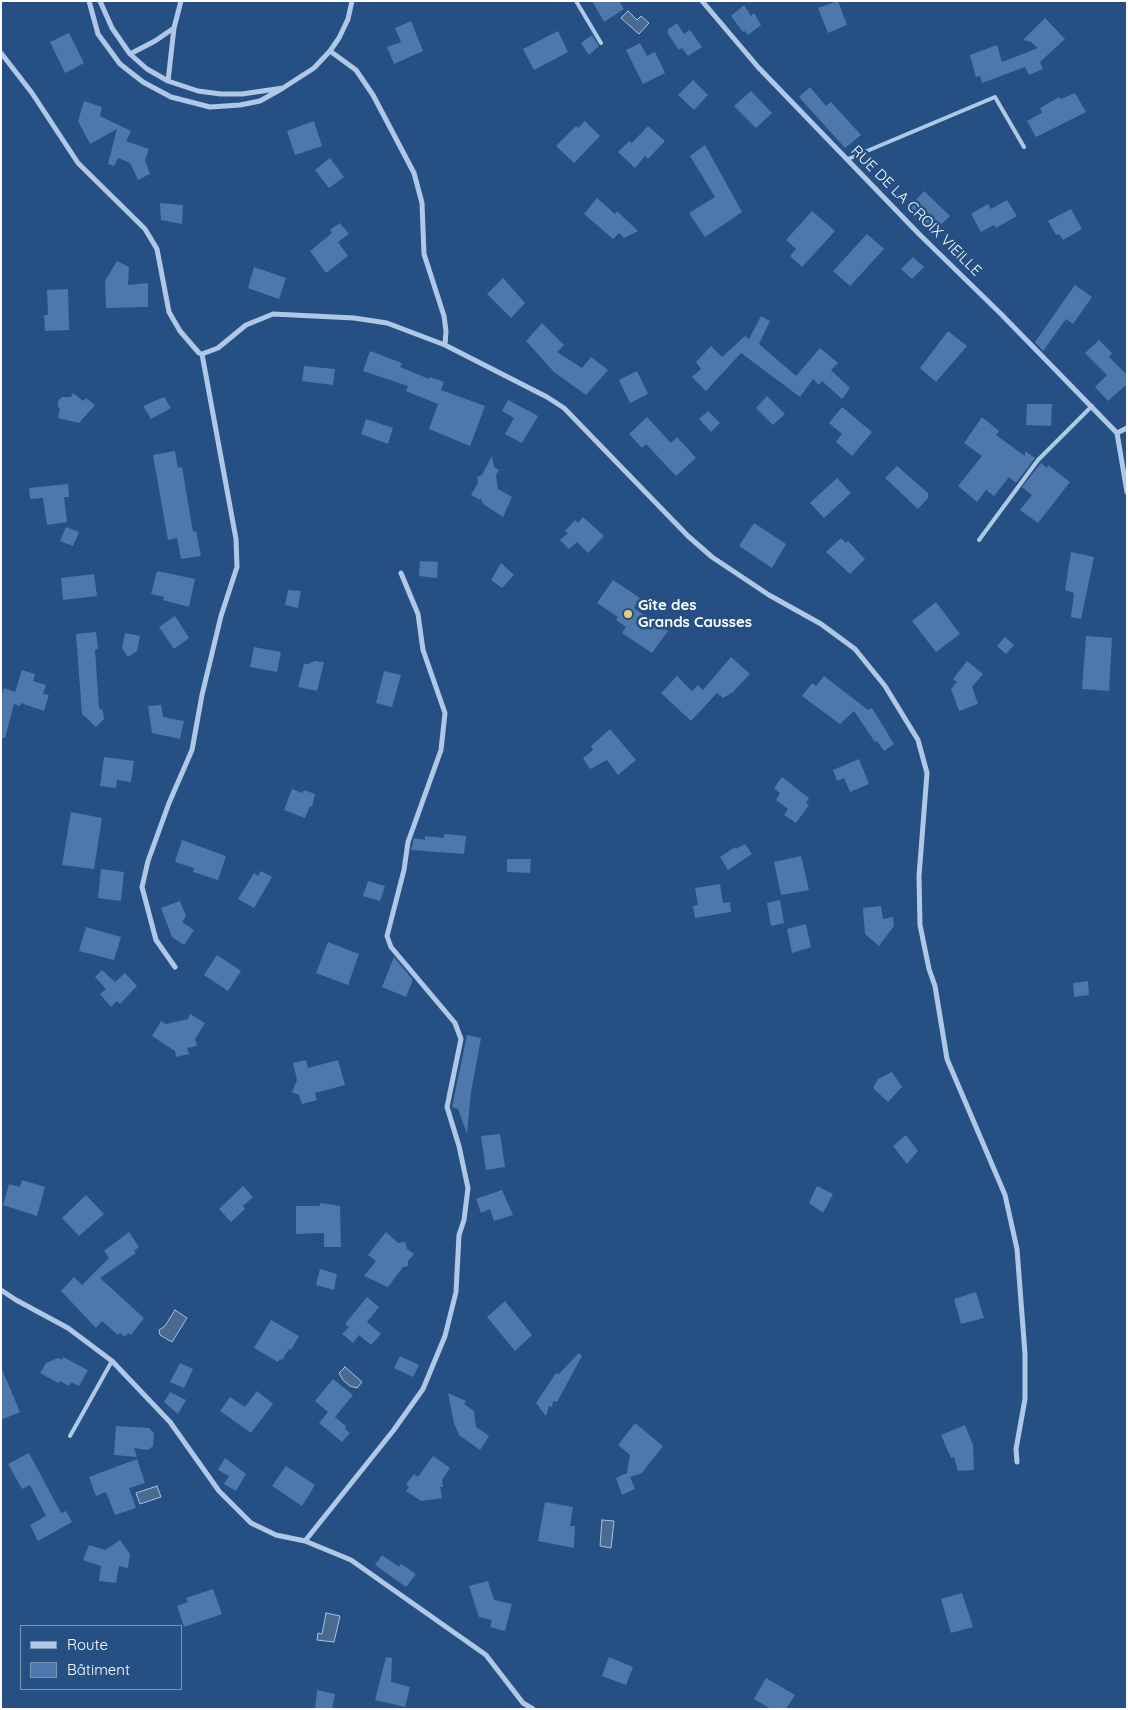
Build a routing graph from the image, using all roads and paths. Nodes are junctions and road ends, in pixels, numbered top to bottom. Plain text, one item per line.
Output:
1 (89, 1) edge
2 (100, 1) edge
3 (181, 1) edge
4 (352, 1) edge
5 (576, 1) edge
6 (702, 1) edge
7 (174, 28) junction
8 (600, 43) dead end
9 (330, 51) junction
10 (1, 53) edge
11 (130, 54) junction
12 (168, 81) junction
13 (282, 88) junction
14 (1024, 146) dead end
15 (848, 159) junction
16 (445, 345) junction
17 (202, 354) junction
18 (1092, 406) junction
19 (1127, 428) edge
20 (1116, 433) junction
21 (1127, 492) edge
22 (979, 540) dead end
23 (401, 573) dead end
24 (175, 967) dead end
25 (1, 1290) edge
26 (112, 1361) junction
27 (70, 1436) dead end
28 (1017, 1462) dead end
29 (305, 1542) junction
30 (533, 1709) edge

1 - 13 street
2 - 11 street
3 - 7 street
4 - 9 street
5 - 8 lane
6 - 15 street, RUE DE LA CROIX VIEILLE
7 - 11 street
7 - 12 street
9 - 13 street
9 - 16 street
10 - 17 street
11 - 12 street
12 - 13 street
14 - 15 lane
15 - 18 street, RUE DE LA CROIX VIEILLE
16 - 17 street
16 - 28 street
17 - 24 street
18 - 20 street, RUE DE LA CROIX VIEILLE
18 - 22 lane
19 - 20 street
20 - 21 street
23 - 29 street
25 - 26 street
26 - 27 lane
26 - 29 street
29 - 30 street

